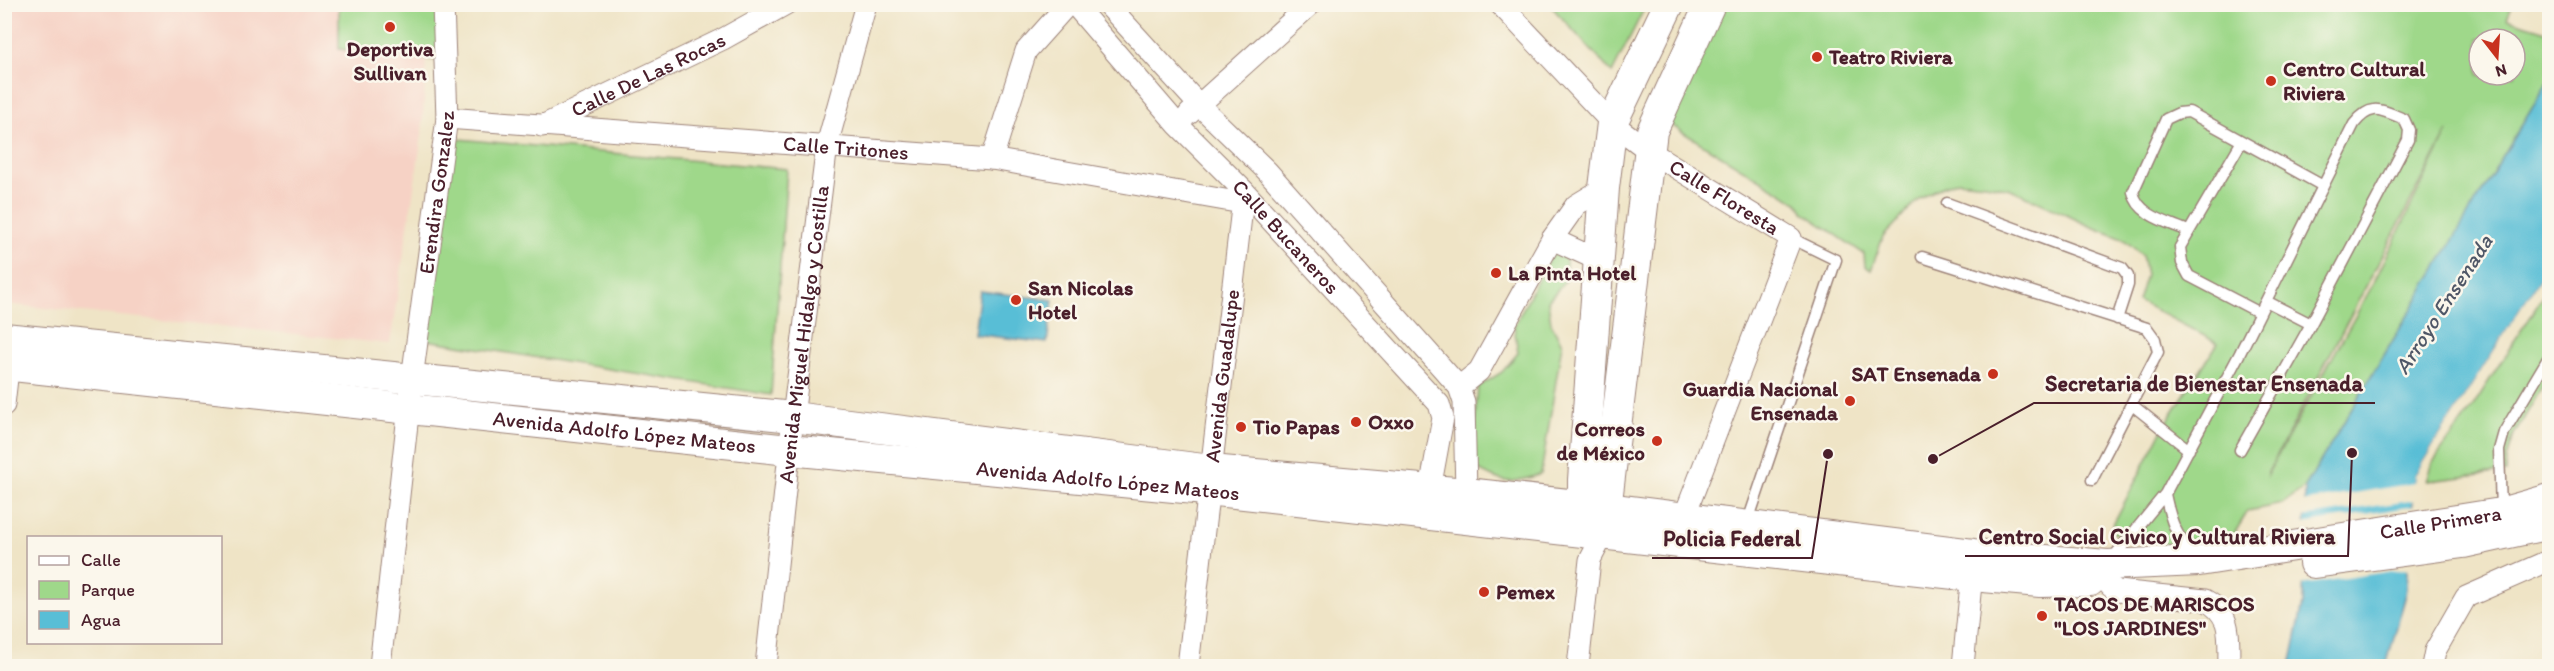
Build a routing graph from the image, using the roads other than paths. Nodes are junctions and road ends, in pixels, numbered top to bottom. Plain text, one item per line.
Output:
1 (442, 4) edge
2 (786, 4) edge
3 (866, 4) edge
4 (1068, 4) edge
5 (1074, 4) edge
6 (1107, 4) edge
7 (1311, 4) edge
8 (1500, 4) edge
9 (1669, 4) edge
10 (1710, 4) edge
11 (1199, 105) junction
12 (447, 118) junction
13 (1612, 123) junction
14 (1177, 124) junction
15 (542, 126) junction
16 (2242, 141) junction
17 (827, 145) junction
18 (1649, 151) junction
19 (992, 159) junction
20 (1267, 171) junction
21 (2323, 186) junction
22 (1604, 188) junction
23 (1243, 197) junction
24 (1947, 203) dead end
25 (2188, 231) junction
26 (1791, 238) junction
27 (1552, 239) junction
28 (1922, 257) dead end
29 (1598, 260) junction
30 (2266, 301) junction
31 (2260, 313) junction
32 (2117, 319) junction
33 (2311, 324) junction
34 (7, 352) edge
35 (2550, 355) edge
36 (412, 379) junction
37 (1459, 387) junction
38 (2131, 404) junction
39 (4, 405) edge
40 (408, 410) junction
41 (793, 417) junction
42 (789, 450) junction
43 (2188, 450) junction
44 (2240, 450) dead end
45 (1210, 480) junction
46 (2092, 480) dead end
47 (1430, 489) junction
48 (1466, 493) junction
49 (2165, 494) junction
50 (2550, 499) edge
51 (2501, 513) junction
52 (1684, 517) junction
53 (2550, 524) edge
54 (1747, 525) junction
55 (1593, 528) junction
56 (2460, 532) junction
57 (2550, 560) edge
58 (1972, 565) junction
59 (2222, 566) junction
60 (2107, 573) junction
61 (380, 666) edge
62 (766, 666) edge
63 (1188, 666) edge
64 (1578, 666) edge
65 (1963, 666) edge
66 (2229, 666) edge
67 (2432, 666) edge

1 - 12 street, Erendira Gonzalez
2 - 15 street, Calle De Las Rocas
3 - 17 street, Avenida Miguel Hidalgo y Costilla
4 - 19 street
5 - 14 street, Calle Bucaneros
6 - 11 street, Calle Bucaneros
7 - 11 street
8 - 13 street, Calle Floresta
9 - 13 main road
10 - 18 main road
11 - 14 street
11 - 20 street, Calle Bucaneros
12 - 15 street, Calle Tritones
12 - 36 street, Erendira Gonzalez
13 - 18 street, Calle Floresta
13 - 22 main road
14 - 23 street, Calle Bucaneros
15 - 17 street, Calle Tritones
16 - 21 lane
16 - 25 lane
16 - 25 lane
17 - 19 street, Calle Tritones
17 - 41 street, Avenida Miguel Hidalgo y Costilla
18 - 26 street, Calle Floresta
18 - 55 main road
19 - 23 street, Calle Tritones
20 - 23 street
20 - 37 street, Calle Bucaneros
21 - 30 lane
21 - 33 lane
22 - 27 street
22 - 29 main road
23 - 45 street, Avenida Guadalupe
23 - 47 street, Calle Bucaneros
24 - 32 lane
25 - 31 lane
26 - 52 street, Calle Floresta
26 - 54 lane
27 - 29 street
27 - 37 street
28 - 32 lane
29 - 55 main road
30 - 31 lane
30 - 33 lane
31 - 43 lane
32 - 38 lane
33 - 44 lane
34 - 36 main road, Avenida Adolfo López Mateos
34 - 39 street
34 - 40 main road, Avenida Adolfo López Mateos
35 - 51 lane
36 - 40 street, Erendira Gonzalez
36 - 41 main road, Avenida Adolfo López Mateos
37 - 48 street
38 - 43 lane
38 - 46 lane
40 - 42 main road, Avenida Adolfo López Mateos
40 - 61 street, Erendira Gonzalez
41 - 42 street, Avenida Miguel Hidalgo y Costilla
41 - 45 main road, Avenida Adolfo López Mateos
42 - 45 main road, Avenida Adolfo López Mateos
42 - 62 street, Avenida Miguel Hidalgo y Costilla
43 - 49 lane
45 - 47 main road, Avenida Adolfo López Mateos
45 - 55 main road, Avenida Adolfo López Mateos
45 - 63 street, Avenida Guadalupe
47 - 48 main road, Avenida Adolfo López Mateos
48 - 55 main road, Avenida Adolfo López Mateos
49 - 59 lane
49 - 60 lane
50 - 51 main road, Calle Primera
51 - 56 main road, Calle Primera
52 - 54 main road, Avenida Adolfo López Mateos
52 - 55 main road, Avenida Adolfo López Mateos
53 - 56 main road, Calle Primera
54 - 58 main road, Avenida Adolfo López Mateos
55 - 58 main road, Avenida Adolfo López Mateos
55 - 64 street
56 - 59 main road, Calle Primera
57 - 67 street
58 - 60 main road, Calle Primera
58 - 65 street
59 - 60 main road, Calle Primera
60 - 66 street

